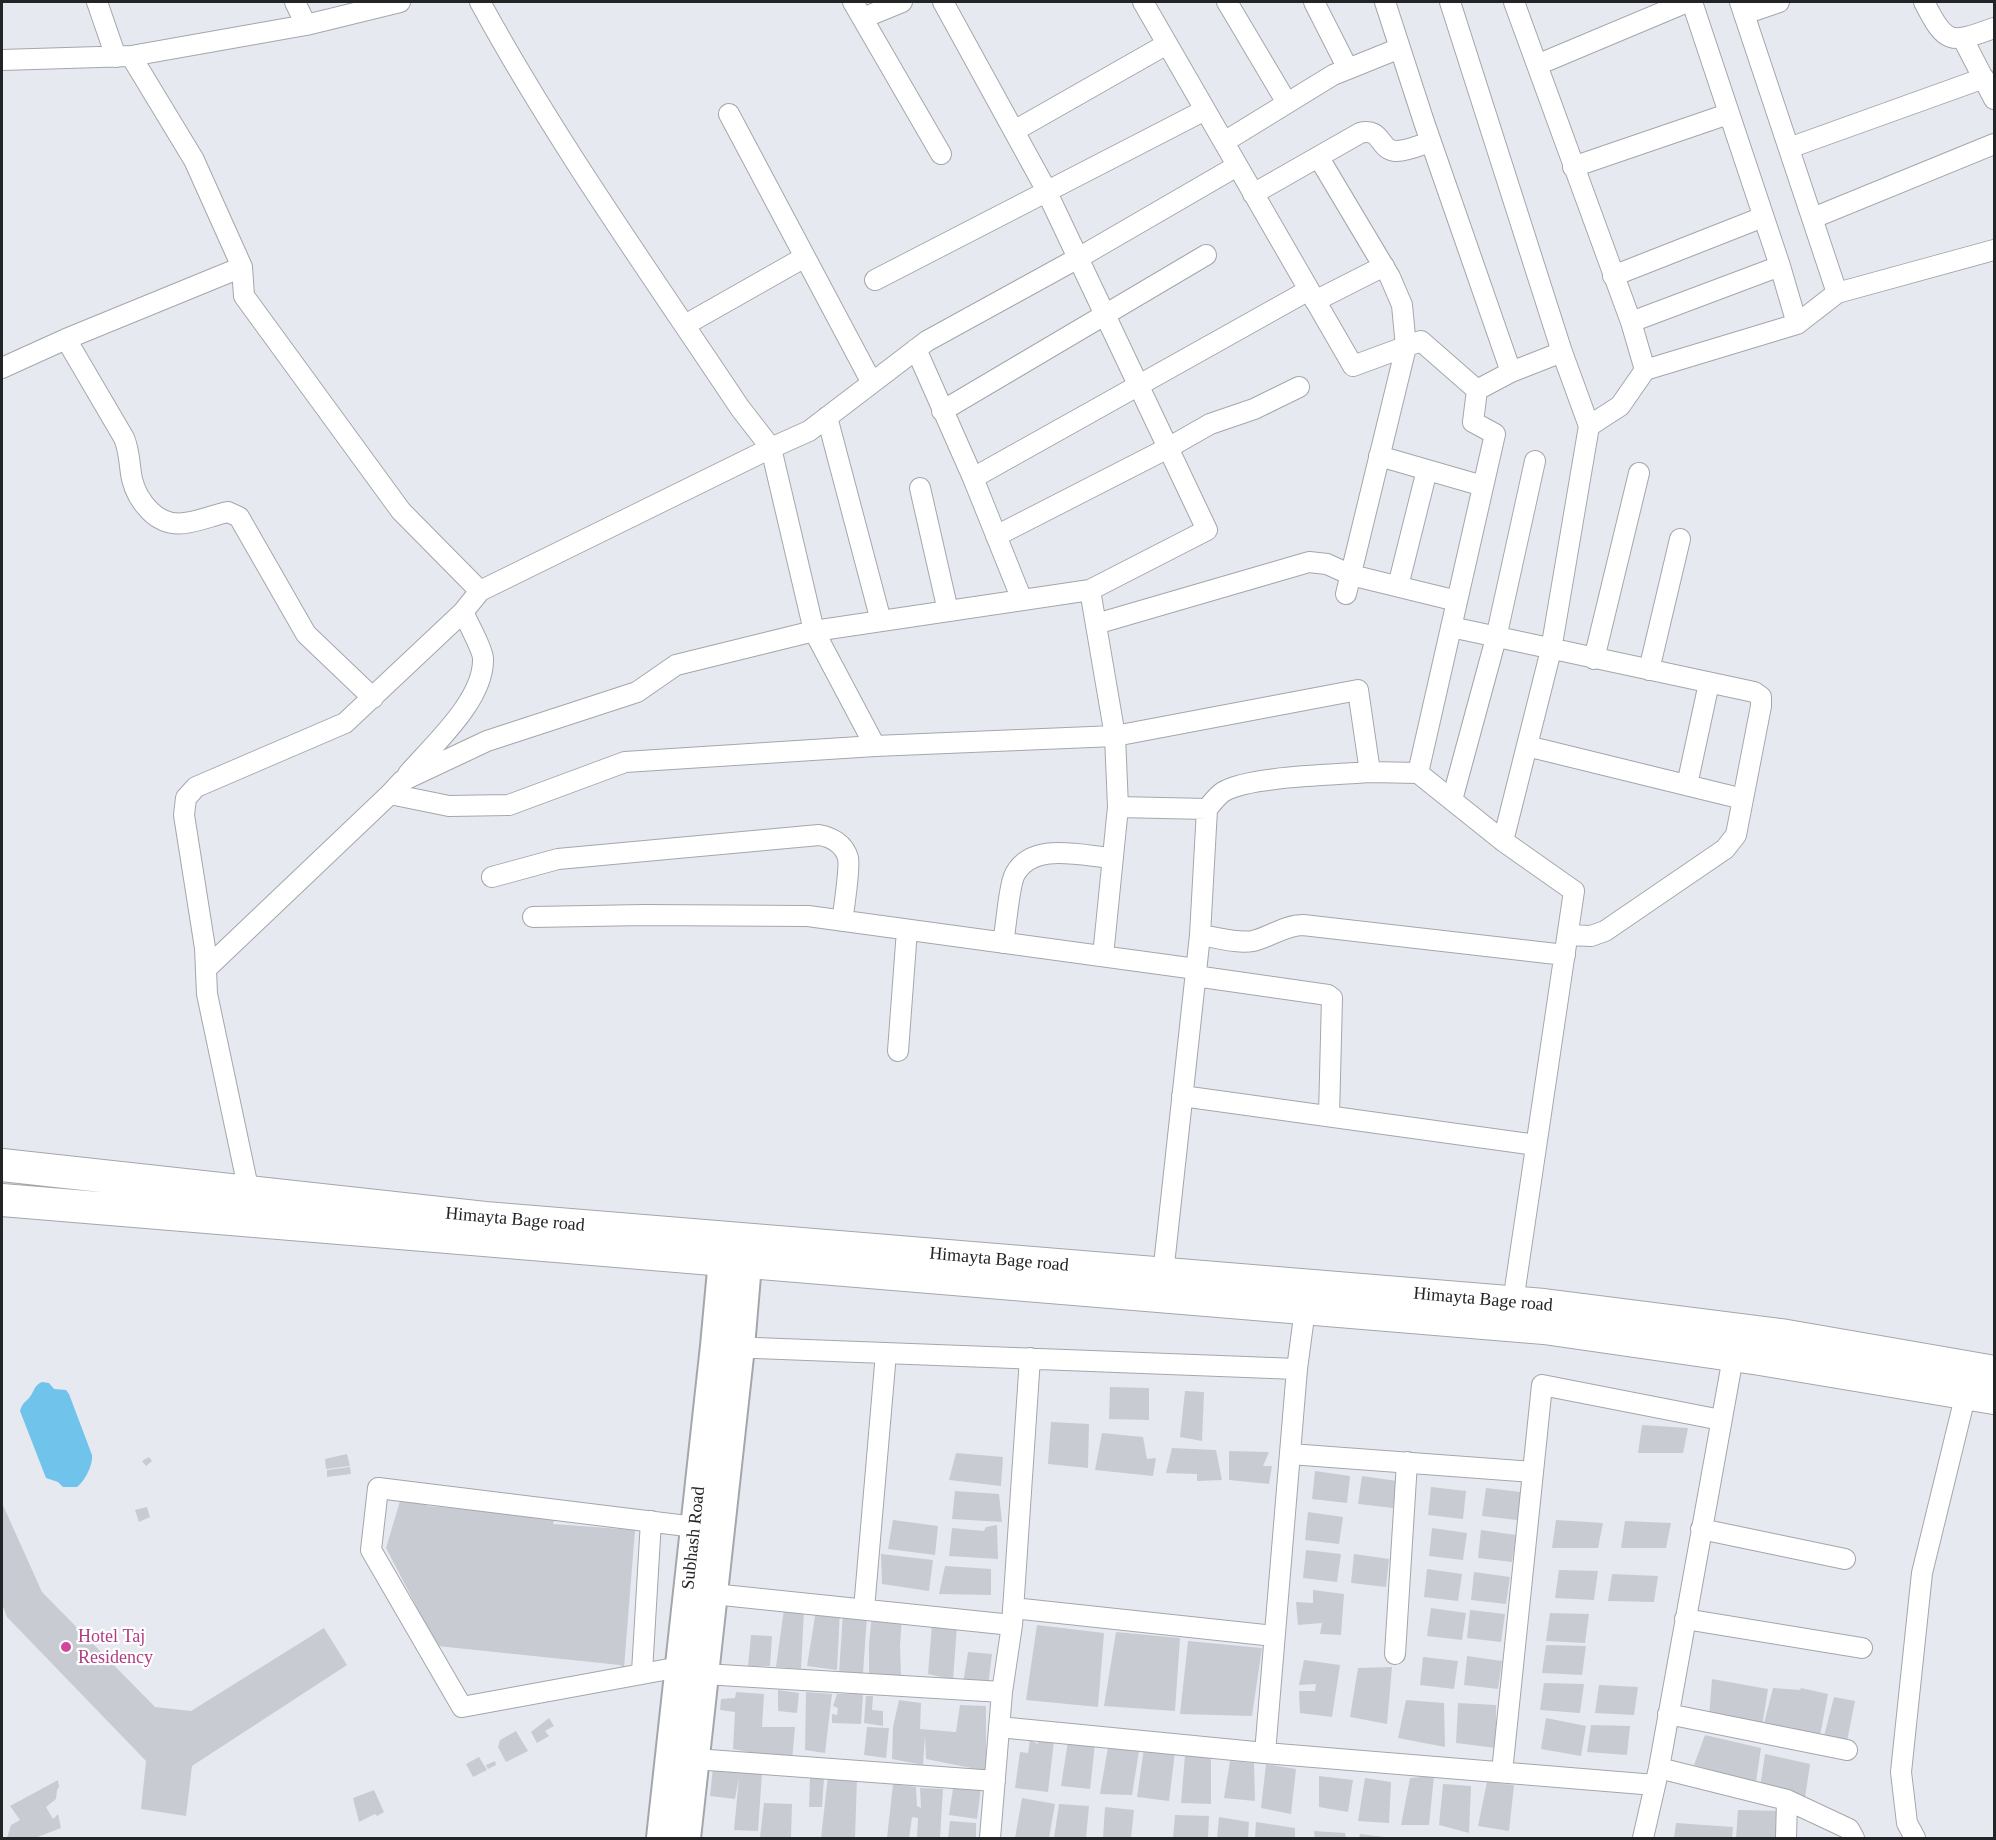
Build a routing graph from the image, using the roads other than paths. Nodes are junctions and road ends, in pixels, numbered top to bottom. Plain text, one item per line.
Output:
1 (97, 2) edge
2 (295, 2) edge
3 (400, 2) edge
4 (480, 2) edge
5 (902, 2) edge
6 (943, 2) edge
7 (1143, 2) edge
8 (1227, 2) edge
9 (1314, 2) edge
10 (1385, 2) edge
11 (1450, 2) edge
12 (1514, 2) edge
13 (1687, 2) edge
14 (1692, 2) edge
15 (1779, 2) edge
16 (1924, 2) edge
17 (1742, 8) edge
18 (858, 10) edge
19 (306, 25) junction
20 (1995, 28) edge
21 (1963, 39) junction
22 (1167, 44) junction
23 (1400, 48) junction
24 (123, 57) junction
25 (2, 60) edge
26 (1537, 65) junction
27 (1348, 69) junction
28 (1984, 78) junction
29 (1995, 99) edge
30 (1287, 103) junction
31 (1205, 110) junction
32 (729, 114) dead end
33 (1728, 114) junction
34 (1014, 131) junction
35 (1224, 142) junction
36 (1430, 142) junction
37 (1995, 144) edge
38 (1789, 148) junction
39 (941, 154) dead end
40 (1319, 158) junction
41 (1237, 166) junction
42 (1573, 167) junction
43 (1047, 192) junction
44 (1253, 194) junction
45 (1763, 217) junction
46 (1813, 218) junction
47 (1995, 250) edge
48 (1206, 255) dead end
49 (805, 257) junction
50 (1078, 258) junction
51 (1780, 266) junction
52 (242, 267) junction
53 (1384, 267) junction
54 (1613, 276) junction
55 (875, 280) dead end
56 (1838, 293) junction
57 (1312, 295) junction
58 (1105, 314) junction
59 (1630, 322) junction
60 (1797, 324) junction
61 (685, 325) junction
62 (66, 339) junction
63 (1406, 347) junction
64 (916, 349) junction
65 (1562, 352) junction
66 (2, 368) edge
67 (1645, 370) junction
68 (1512, 372) junction
69 (872, 383) junction
70 (1139, 386) junction
71 (1299, 387) dead end
72 (1477, 390) junction
73 (942, 411) junction
74 (827, 417) junction
75 (1589, 426) junction
76 (771, 448) junction
77 (1168, 448) junction
78 (1379, 456) junction
79 (1535, 461) dead end
80 (1427, 470) junction
81 (1639, 473) dead end
82 (973, 478) junction
83 (1483, 486) junction
84 (920, 488) dead end
85 (996, 536) junction
86 (1680, 539) dead end
87 (1348, 584) junction
88 (1398, 586) junction
89 (1090, 590) junction
90 (480, 591) junction
91 (1022, 600) junction
92 (1457, 601) junction
93 (948, 611) junction
94 (463, 612) junction
95 (881, 621) junction
96 (1096, 624) junction
97 (1451, 627) junction
98 (814, 631) junction
99 (1496, 638) junction
100 (1551, 650) junction
101 (1594, 659) junction
102 (1649, 670) junction
103 (1709, 683) junction
104 (373, 698) junction
105 (1114, 736) junction
106 (875, 746) junction
107 (1527, 746) junction
108 (1370, 772) junction
109 (1418, 773) junction
110 (1687, 785) junction
111 (396, 788) junction
112 (1743, 799) junction
113 (1452, 800) junction
114 (1118, 807) junction
115 (1207, 808) junction
116 (1503, 841) junction
117 (1113, 858) junction
118 (492, 877) dead end
119 (533, 916) dead end
120 (842, 921) junction
121 (907, 930) junction
122 (1568, 934) junction
123 (1200, 935) junction
124 (1003, 943) junction
125 (1565, 955) junction
126 (1103, 956) junction
127 (206, 969) junction
128 (1196, 973) junction
129 (897, 1051) dead end
130 (1182, 1096) junction
131 (1329, 1116) junction
132 (1536, 1145) junction
133 (2, 1165) edge
134 (249, 1192) junction
135 (2, 1200) edge
136 (736, 1250) junction
137 (1163, 1274) junction
138 (1513, 1302) junction
139 (1305, 1309) junction
140 (1735, 1342) junction
141 (728, 1347) junction
142 (886, 1353) junction
143 (1030, 1358) junction
144 (1297, 1370) junction
145 (1995, 1372) edge
146 (1980, 1396) edge
147 (1721, 1420) junction
148 (1290, 1454) junction
149 (1407, 1462) junction
150 (1533, 1472) junction
151 (651, 1521) junction
152 (695, 1527) junction
153 (1701, 1529) junction
154 (1845, 1559) dead end
155 (713, 1594) junction
156 (864, 1610) junction
157 (1013, 1616) junction
158 (1685, 1619) junction
159 (1274, 1636) junction
160 (1862, 1648) dead end
161 (1395, 1654) dead end
162 (692, 1670) junction
163 (642, 1672) junction
164 (1002, 1692) junction
165 (1668, 1714) junction
166 (999, 1728) junction
167 (1847, 1750) dead end
168 (1265, 1753) junction
169 (695, 1759) junction
170 (1502, 1772) junction
171 (1657, 1776) junction
172 (995, 1781) junction
173 (1786, 1800) junction
174 (661, 1839) edge
175 (686, 1839) edge
176 (990, 1839) edge
177 (1643, 1839) edge
178 (1786, 1839) edge
179 (1854, 1839) edge
180 (1915, 1839) edge

1 - 24 street
2 - 19 street
3 - 19 street
4 - 61 street
5 - 18 street
6 - 34 street
7 - 22 street
8 - 30 street
9 - 27 street
10 - 23 street
11 - 65 street
12 - 26 street
13 - 26 street
14 - 33 street
15 - 17 street
16 - 21 street
17 - 38 street
18 - 39 street
19 - 24 street
20 - 21 street
21 - 28 street
22 - 31 street
22 - 34 street
23 - 27 street
23 - 36 street
24 - 25 street
24 - 52 street
26 - 42 street
27 - 30 street
28 - 29 street
28 - 38 street
30 - 35 street
31 - 35 street
31 - 43 street
32 - 49 street
33 - 42 street
33 - 45 street
34 - 43 street
35 - 41 street
36 - 40 street
36 - 68 street
37 - 46 street
38 - 46 street
40 - 44 street
40 - 53 street
41 - 44 street
41 - 50 street
42 - 54 street
43 - 50 street
43 - 55 street
44 - 57 street
45 - 51 street
45 - 54 street
46 - 56 street
47 - 56 street
48 - 58 street
49 - 61 street
49 - 69 street
50 - 58 street
50 - 64 street
51 - 59 street
51 - 60 street
52 - 62 street
52 - 90 street
53 - 57 street
53 - 63 street
54 - 59 street
56 - 60 street
57 - 63 street
57 - 70 street
58 - 70 street
58 - 73 street
59 - 67 street
60 - 67 street
61 - 76 street
62 - 66 street
62 - 104 street
63 - 72 street
63 - 78 street
64 - 69 street
64 - 73 street
65 - 68 street
65 - 75 street
67 - 75 street
68 - 72 street
69 - 74 street
70 - 77 street
70 - 82 street
71 - 77 street
72 - 83 street
73 - 82 street
74 - 76 street
74 - 95 street
75 - 100 street
76 - 90 street
76 - 98 street
77 - 85 street
77 - 89 street
78 - 80 street
78 - 87 street
79 - 99 street
80 - 83 street
80 - 88 street
81 - 101 street
82 - 85 street
83 - 92 street
84 - 93 street
85 - 91 street
86 - 102 street
87 - 88 street
87 - 96 street
88 - 92 street
89 - 91 street
89 - 96 street
90 - 94 street
91 - 93 street
92 - 97 street
93 - 95 street
94 - 104 street
94 - 111 street
95 - 98 street
96 - 105 street
97 - 99 street
97 - 109 street
98 - 106 street
98 - 111 street
99 - 100 street
99 - 113 street
100 - 101 street
100 - 107 street
101 - 102 street
102 - 103 street
103 - 110 street
103 - 112 street
104 - 127 street
105 - 106 street
105 - 108 street
105 - 114 street
106 - 111 street
107 - 110 street
107 - 116 street
108 - 109 street
108 - 115 street
109 - 113 street
110 - 112 street
111 - 127 street
112 - 122 street
113 - 116 street
114 - 115 street
114 - 117 street
115 - 123 street
116 - 122 street
117 - 124 street
117 - 126 street
118 - 120 street
119 - 120 street
120 - 121 street
121 - 124 street
121 - 129 street
122 - 125 street
123 - 125 street
123 - 128 street
124 - 126 street
125 - 132 street
126 - 128 street
127 - 134 street
128 - 130 street
128 - 131 street
130 - 131 street
130 - 137 street
131 - 132 street
132 - 138 street
133 - 134 main road, Himayta Bage road
134 - 136 main road, Himayta Bage road
135 - 136 main road
136 - 137 main road, Himayta Bage road
136 - 139 main road
136 - 141 street, Subhash Road
137 - 138 main road, Himayta Bage road
138 - 140 main road, Himayta Bage road
139 - 140 main road
139 - 144 street
140 - 145 main road, Himayta Bage road
140 - 146 main road
140 - 147 street
141 - 142 street
141 - 152 street, Subhash Road
141 - 155 street, Subhash Road
142 - 143 street
142 - 156 street
143 - 144 street
143 - 157 street
144 - 148 street
146 - 180 street
147 - 150 street
147 - 153 street
148 - 149 street
148 - 159 street
149 - 150 street
149 - 161 street
150 - 170 street
151 - 152 street
151 - 163 street
151 - 163 street
152 - 162 street, Subhash Road
153 - 154 street
153 - 158 street
155 - 156 street
155 - 162 street, Subhash Road
156 - 157 street
157 - 159 street
157 - 164 street
158 - 160 street
158 - 165 street
159 - 168 street
162 - 163 street
162 - 164 street
162 - 169 street, Subhash Road
162 - 174 street, Subhash Road
164 - 166 street
165 - 167 street
165 - 171 street
166 - 168 street
166 - 172 street
168 - 170 street
169 - 172 street
169 - 175 street, Subhash Road
170 - 171 street
171 - 173 street
171 - 177 street
172 - 176 street
173 - 178 street
173 - 179 street

